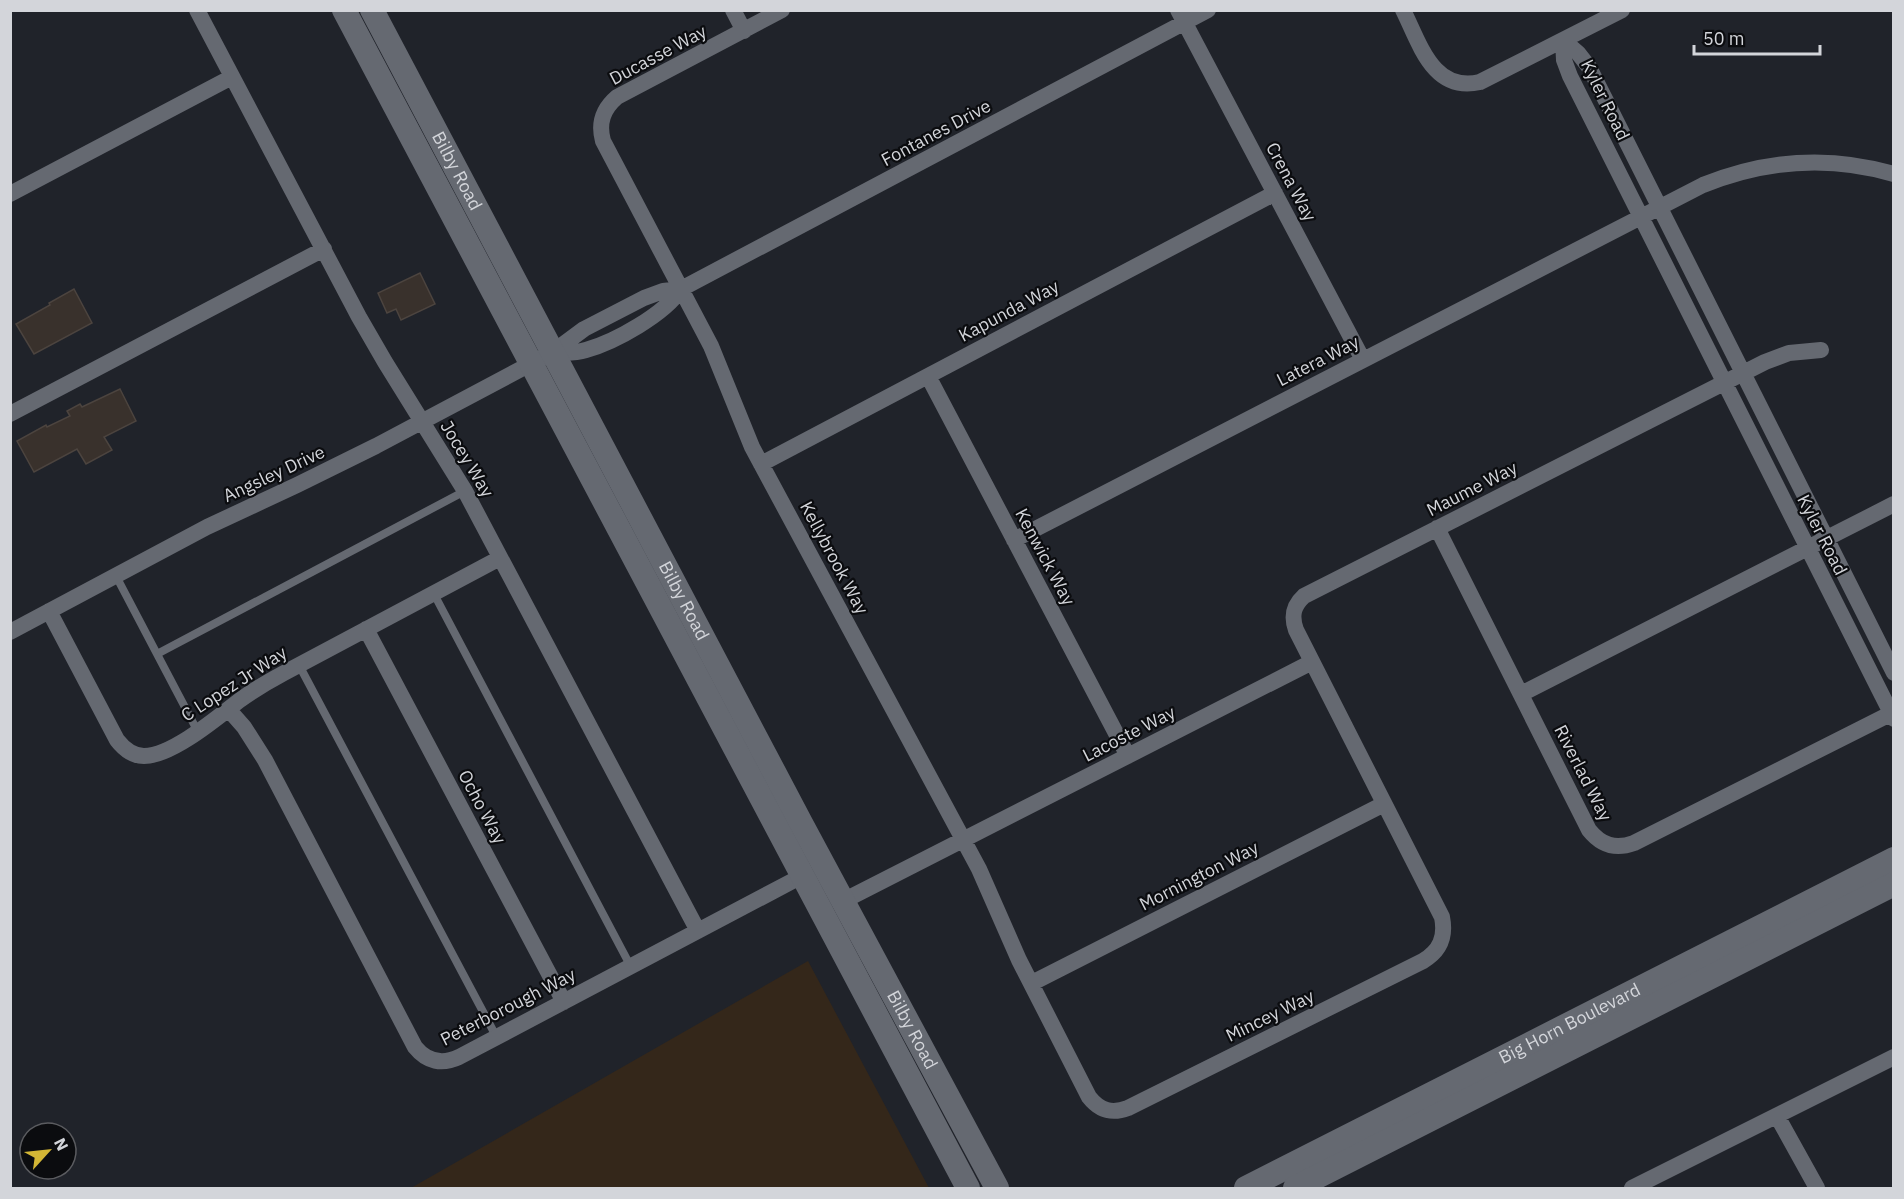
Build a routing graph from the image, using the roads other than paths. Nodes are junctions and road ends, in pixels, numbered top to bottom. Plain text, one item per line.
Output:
1 (197, 10) edge
2 (344, 10) edge
3 (372, 10) edge
4 (733, 10) edge
5 (782, 10) edge
6 (1208, 10) edge
7 (1403, 10) edge
8 (1622, 10) edge
9 (1181, 17) edge
10 (744, 30) junction
11 (1563, 40) junction
12 (232, 77) junction
13 (1893, 174) edge
14 (10, 194) edge
15 (1275, 194) junction
16 (1659, 207) junction
17 (1641, 217) junction
18 (324, 249) junction
19 (681, 290) junction
20 (1821, 350) dead end
21 (553, 352) junction
22 (1363, 360) junction
23 (531, 364) junction
24 (1743, 373) junction
25 (928, 376) junction
26 (1724, 383) junction
27 (10, 414) edge
28 (422, 422) junction
29 (761, 464) junction
30 (465, 491) junction
31 (1893, 504) edge
32 (1437, 528) junction
33 (1826, 539) junction
34 (1014, 540) junction
35 (1808, 548) junction
36 (500, 558) junction
37 (116, 576) junction
38 (434, 594) junction
39 (49, 611) junction
40 (366, 629) junction
41 (10, 632) edge
42 (157, 654) junction
43 (1312, 663) junction
44 (299, 664) junction
45 (1893, 673) edge
46 (1521, 694) junction
47 (229, 710) junction
48 (1893, 715) edge
49 (198, 732) junction
50 (1128, 756) junction
51 (1384, 804) junction
52 (963, 840) junction
53 (1893, 859) edge
54 (802, 876) junction
55 (1893, 884) edge
56 (843, 901) junction
57 (698, 931) junction
58 (631, 967) junction
59 (1032, 983) junction
60 (564, 1002) junction
61 (497, 1038) junction
62 (1893, 1058) edge
63 (1777, 1116) junction
64 (968, 1188) edge
65 (998, 1188) edge
66 (1246, 1188) edge
67 (1294, 1188) edge
68 (1632, 1188) edge
69 (1817, 1188) edge

1 - 12 street, Jocey Way
2 - 23 main road, Bilby Road
3 - 21 main road, Bilby Road
4 - 10 street
5 - 10 street, Ducasse Way
6 - 9 street, Fontanes Drive
7 - 11 street
8 - 11 street
9 - 15 street, Crena Way
9 - 19 street, Fontanes Drive
10 - 19 street, Ducasse Way
11 - 16 street, Kyler Road
11 - 17 street, Kyler Road
12 - 14 street
12 - 18 street, Jocey Way
13 - 16 street, Latera Way
15 - 22 street, Crena Way
15 - 25 street, Kapunda Way
16 - 17 street, Latera Way
16 - 24 street, Kyler Road
17 - 22 street, Latera Way
17 - 26 street, Kyler Road
18 - 27 street
18 - 28 street, Jocey Way
19 - 21 street, Fontanes Drive
19 - 29 street, Kellybrook Way
20 - 24 street, Maume Way
21 - 23 street, Angsley Drive
21 - 56 main road, Bilby Road
22 - 34 street, Latera Way
23 - 28 street, Angsley Drive
23 - 54 main road, Bilby Road
24 - 26 street, Maume Way
24 - 33 street, Kyler Road
25 - 29 street, Kapunda Way
25 - 34 street, Kenwick Way
26 - 32 street, Maume Way
26 - 35 street, Kyler Road
28 - 30 street, Jocey Way
28 - 37 street, Angsley Drive
29 - 52 street, Kellybrook Way
30 - 36 street, Jocey Way
30 - 42 lane
31 - 33 street
32 - 43 street, Maume Way
32 - 46 street, Riverlad Way
33 - 35 street
33 - 45 street, Kyler Road
34 - 50 street, Kenwick Way
35 - 46 street
35 - 48 street, Kyler Road
36 - 38 street, C Lopez Jr Way
36 - 57 street, Jocey Way
37 - 39 street, Angsley Drive
37 - 42 lane
38 - 40 street, C Lopez Jr Way
38 - 58 lane
39 - 41 street, Angsley Drive
39 - 49 street, C Lopez Jr Way
40 - 44 street, C Lopez Jr Way
40 - 60 street, Ocho Way
42 - 49 lane
43 - 50 street, Lacoste Way
43 - 51 street, Mincey Way
44 - 47 street, C Lopez Jr Way
44 - 61 lane
46 - 48 street, Riverlad Way
47 - 49 street, C Lopez Jr Way
47 - 61 street, Peterborough Way
50 - 52 street, Lacoste Way
51 - 59 street, Mornington Way
51 - 59 street, Mincey Way
52 - 56 street, Lacoste Way
52 - 59 street, Mincey Way
53 - 66 main road, Big Horn Boulevard
54 - 57 street, Peterborough Way
54 - 64 main road, Bilby Road
55 - 67 main road, Big Horn Boulevard
56 - 65 main road, Bilby Road
57 - 58 street, Peterborough Way
58 - 60 street, Peterborough Way
60 - 61 street, Peterborough Way
62 - 63 street
63 - 68 street
63 - 69 street

